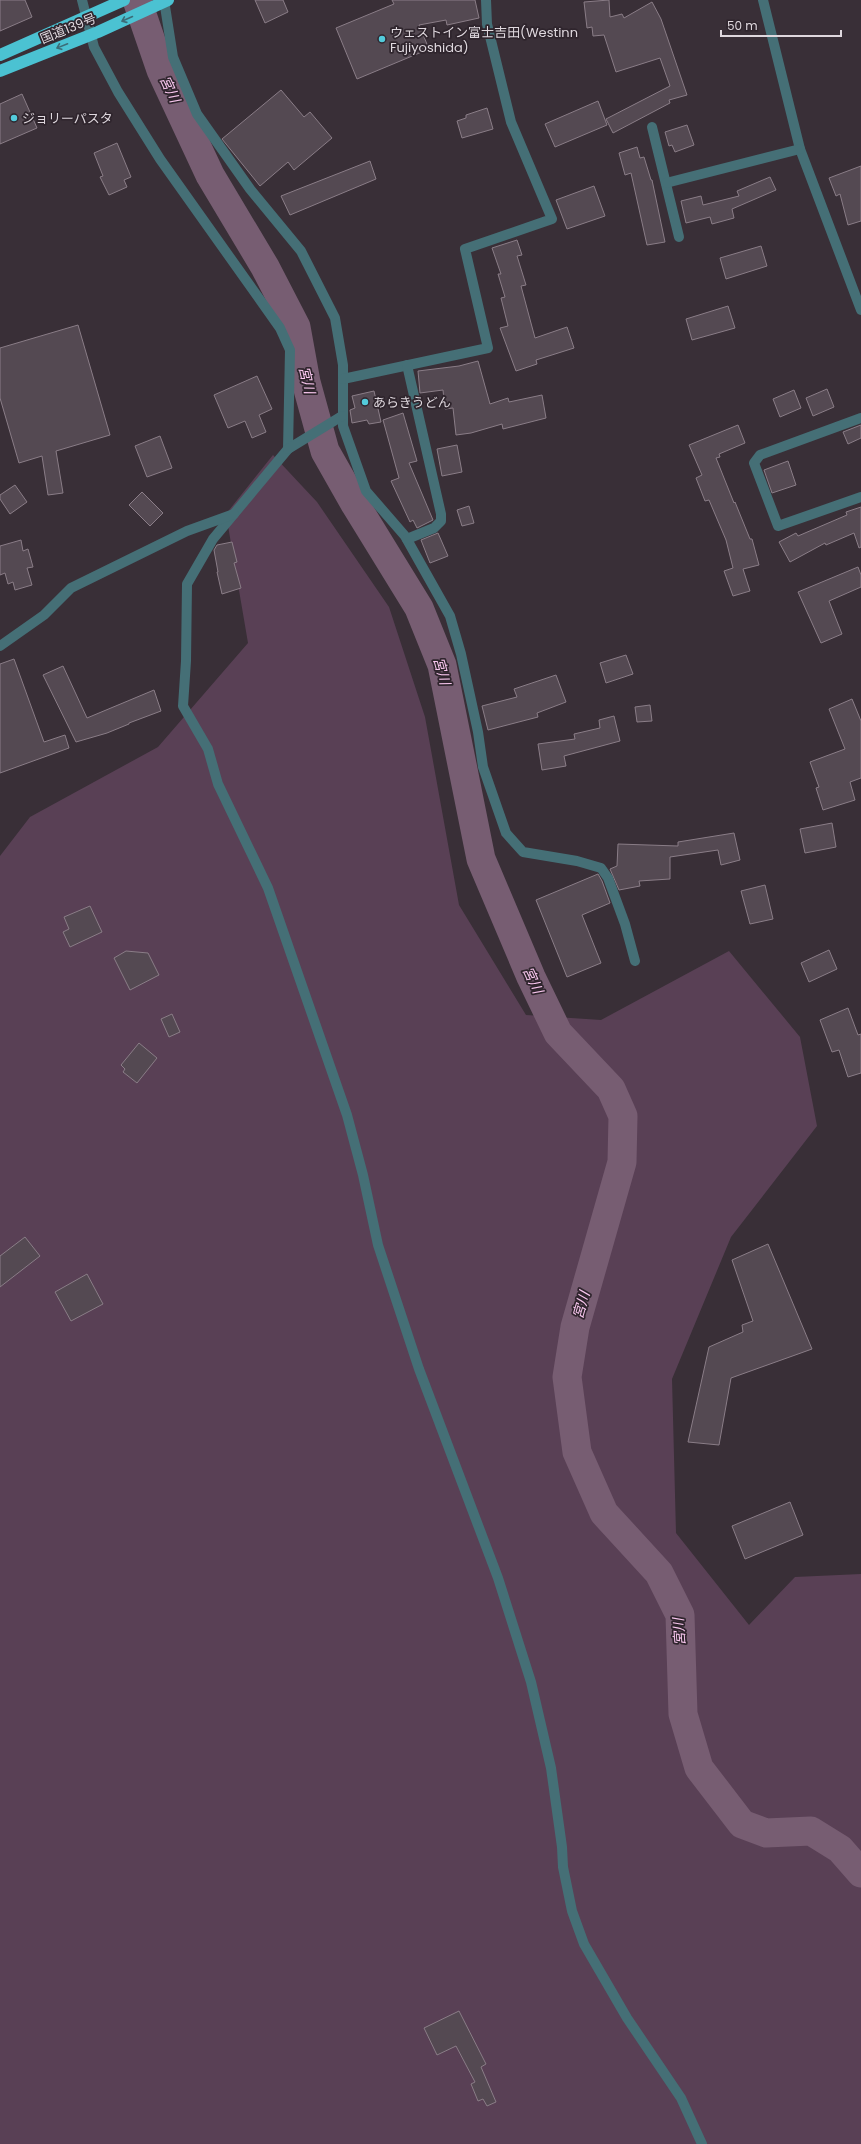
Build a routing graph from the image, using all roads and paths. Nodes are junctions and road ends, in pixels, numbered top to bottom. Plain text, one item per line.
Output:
1 (82, 0) edge
2 (124, 0) edge
3 (486, 0) edge
4 (763, 0) edge
5 (163, 2) edge
6 (91, 14) junction
7 (95, 33) junction
8 (0, 55) edge
9 (0, 71) edge
10 (652, 127) dead end
11 (800, 149) junction
12 (666, 184) junction
13 (679, 237) dead end
14 (861, 310) edge
15 (407, 365) junction
16 (343, 379) junction
17 (338, 418) junction
18 (861, 418) edge
19 (292, 447) junction
20 (861, 497) edge
21 (234, 514) junction
22 (407, 539) junction
23 (0, 646) edge
24 (635, 961) dead end
25 (702, 2144) edge

1 - 6 street
2 - 6 highway, 国道139号
3 - 15 street
4 - 11 street
5 -> 7 highway, 国道139号
5 - 16 street
6 - 7 street
6 - 8 highway, 国道139号
7 -> 9 highway, 国道139号
7 - 19 street
10 - 12 street
11 - 12 street
11 - 14 street
12 - 13 street
15 - 16 street
15 - 22 street
16 - 17 street
17 - 19 street
17 - 22 street
18 - 20 street
19 - 21 street
21 - 23 street
21 - 25 street
22 - 24 street

